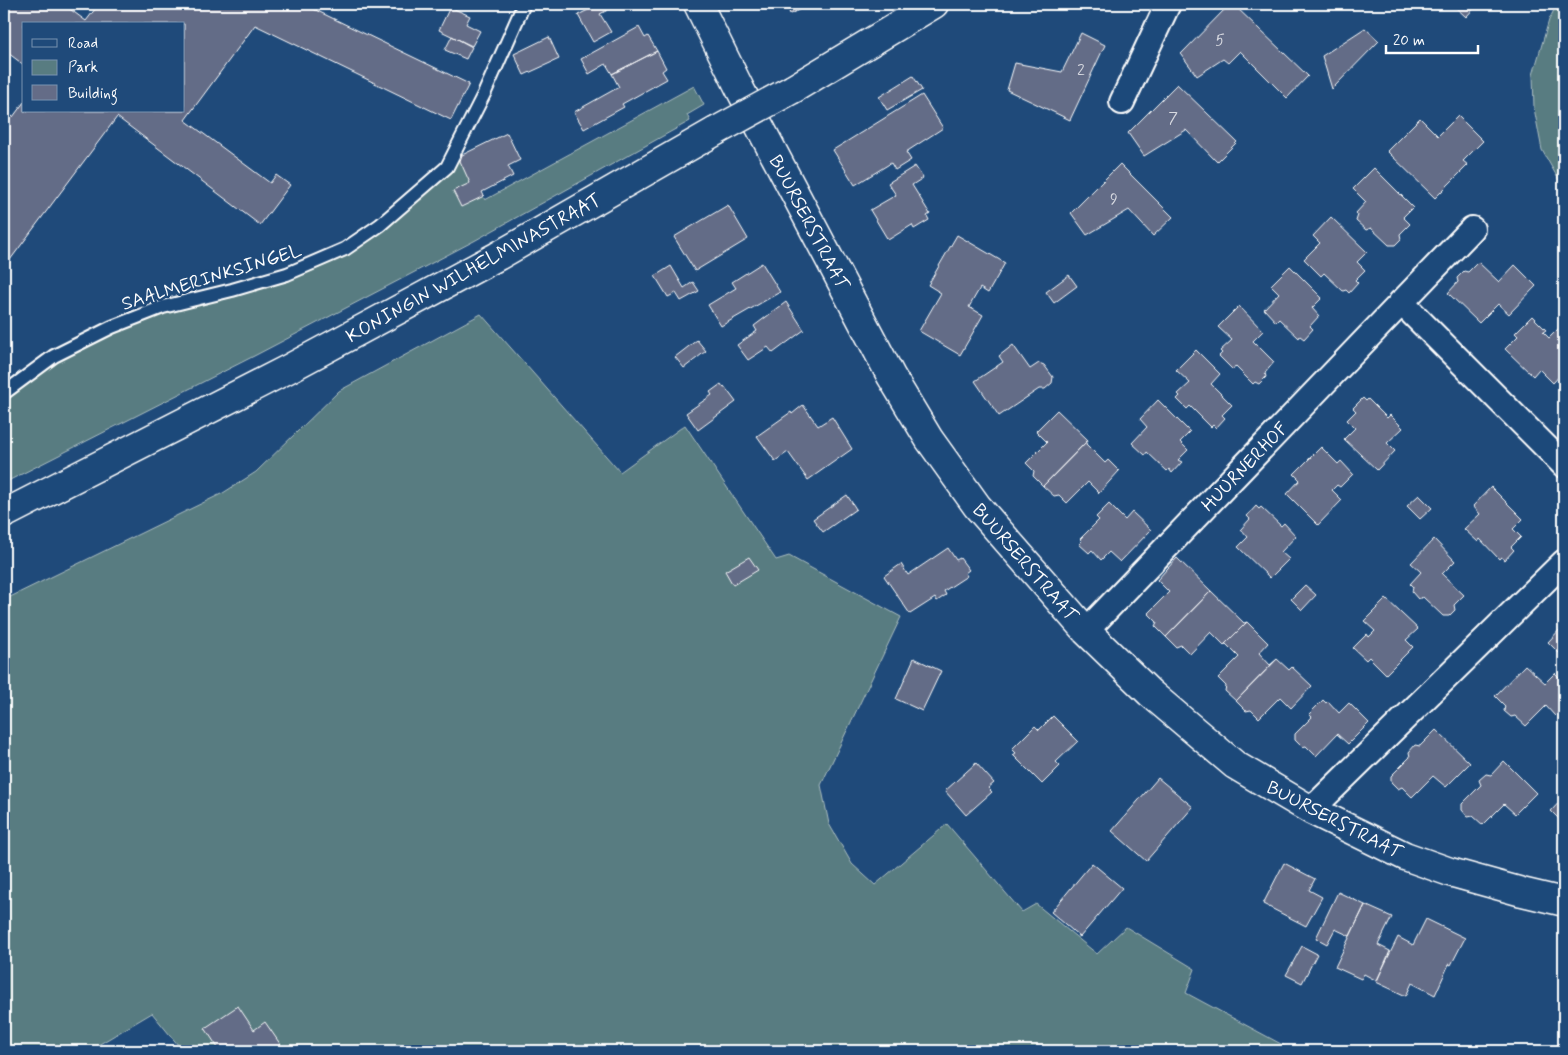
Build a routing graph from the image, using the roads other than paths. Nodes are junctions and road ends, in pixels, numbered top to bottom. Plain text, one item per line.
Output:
1 (524, 4) edge
2 (698, 4) edge
3 (934, 4) edge
4 (1168, 4) edge
5 (1122, 102) dead end
6 (1472, 229) dead end
7 (1401, 302) junction
8 (4, 394) edge
9 (1564, 465) edge
10 (4, 514) edge
11 (1564, 562) edge
12 (1086, 631) junction
13 (1311, 810) junction
14 (1564, 902) edge

1 - 8 lane, SAALMERINKSINGEL
2 - 12 main road, BUURSERSTRAAT
3 - 10 main road, KONINGIN WILHELMINASTRAAT, bridge
4 - 5 street
6 - 7 street, HUURNERHOF
7 - 9 street
7 - 12 street, HUURNERHOF
11 - 13 street
12 - 13 main road, BUURSERSTRAAT
13 - 14 main road, BUURSERSTRAAT

